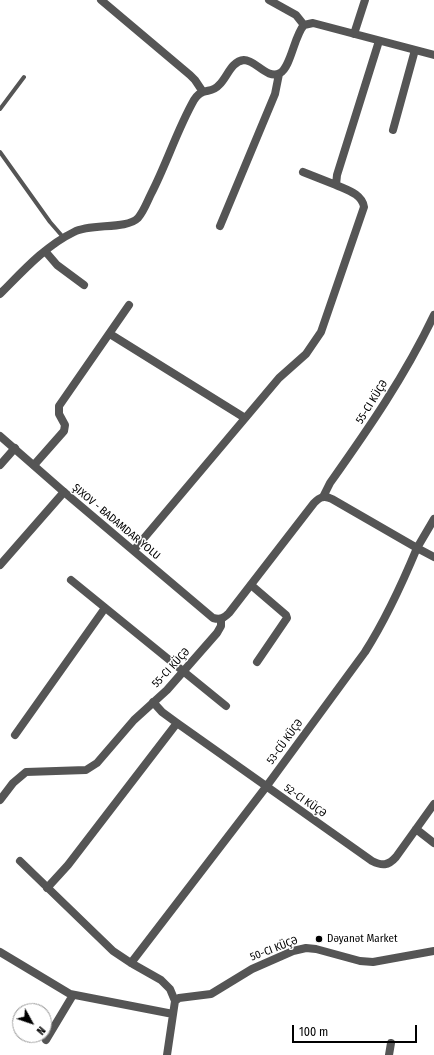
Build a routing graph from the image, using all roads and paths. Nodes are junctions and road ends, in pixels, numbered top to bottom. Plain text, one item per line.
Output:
1 (101, 0) edge
2 (269, 0) edge
3 (365, 0) edge
4 (304, 25) junction
5 (354, 34) junction
6 (379, 41) junction
7 (415, 50) junction
8 (434, 55) edge
9 (279, 74) junction
10 (24, 77) dead end
11 (203, 92) junction
12 (0, 109) edge
13 (393, 130) dead end
14 (0, 152) edge
15 (303, 172) dead end
16 (336, 185) junction
17 (220, 226) dead end
18 (63, 237) junction
19 (45, 251) junction
20 (84, 285) dead end
21 (0, 294) edge
22 (129, 305) dead end
23 (434, 315) edge
24 (110, 334) junction
25 (245, 418) junction
26 (0, 436) edge
27 (15, 448) junction
28 (0, 464) edge
29 (34, 465) junction
30 (64, 492) junction
31 (323, 497) junction
32 (434, 519) edge
33 (417, 548) junction
34 (134, 550) junction
35 (434, 557) edge
36 (0, 565) edge
37 (71, 580) dead end
38 (251, 585) junction
39 (105, 608) junction
40 (221, 619) junction
41 (257, 662) dead end
42 (183, 672) junction
43 (153, 702) junction
44 (226, 706) dead end
45 (177, 723) junction
46 (15, 735) dead end
47 (266, 787) junction
48 (0, 800) edge
49 (434, 804) edge
50 (416, 829) junction
51 (434, 843) edge
52 (20, 861) dead end
53 (47, 888) junction
54 (434, 951) edge
55 (0, 952) edge
56 (131, 963) junction
57 (73, 995) junction
58 (175, 1001) junction
59 (173, 1014) junction
60 (52, 1030) edge
61 (391, 1044) dead end
62 (167, 1055) edge
63 (389, 1055) edge

1 - 11 street
2 - 4 street
3 - 5 street
4 - 5 street
4 - 9 street
5 - 6 street
6 - 7 street
6 - 16 street
7 - 8 street
7 - 13 street
9 - 11 street
9 - 17 street
10 - 12 lane
11 - 18 street
14 - 18 lane
15 - 16 street
16 - 25 street
18 - 19 street
19 - 20 street
19 - 21 street
22 - 24 street
23 - 31 street, 55-CI KÜÇƏ
24 - 25 street
24 - 29 street
25 - 34 street
26 - 27 street
27 - 28 street
27 - 29 street
29 - 30 street
30 - 34 street
30 - 36 street
31 - 33 street
31 - 38 street, 55-CI KÜÇƏ
32 - 33 street, 53-CÜ KÜÇƏ
33 - 35 street
33 - 47 street, 53-CÜ KÜÇƏ
34 - 40 street
37 - 39 street
38 - 40 street, 55-CI KÜÇƏ
38 - 41 street
39 - 42 street
39 - 46 street
40 - 42 street, 55-CI KÜÇƏ
42 - 43 street, 55-CI KÜÇƏ
42 - 44 street
43 - 45 street, 52-CI KÜÇƏ
43 - 48 street, 55-CI KÜÇƏ
45 - 47 street, 52-CI KÜÇƏ
45 - 53 street
47 - 50 street, 52-CI KÜÇƏ
47 - 56 street, 53-CÜ KÜÇƏ
49 - 50 street, 52-CI KÜÇƏ
50 - 51 street
52 - 53 street
53 - 56 street
54 - 58 street, 50-CI KÜÇƏ
55 - 57 street
56 - 58 street
57 - 59 street
57 - 60 street
58 - 59 street
59 - 62 street
61 - 63 street

